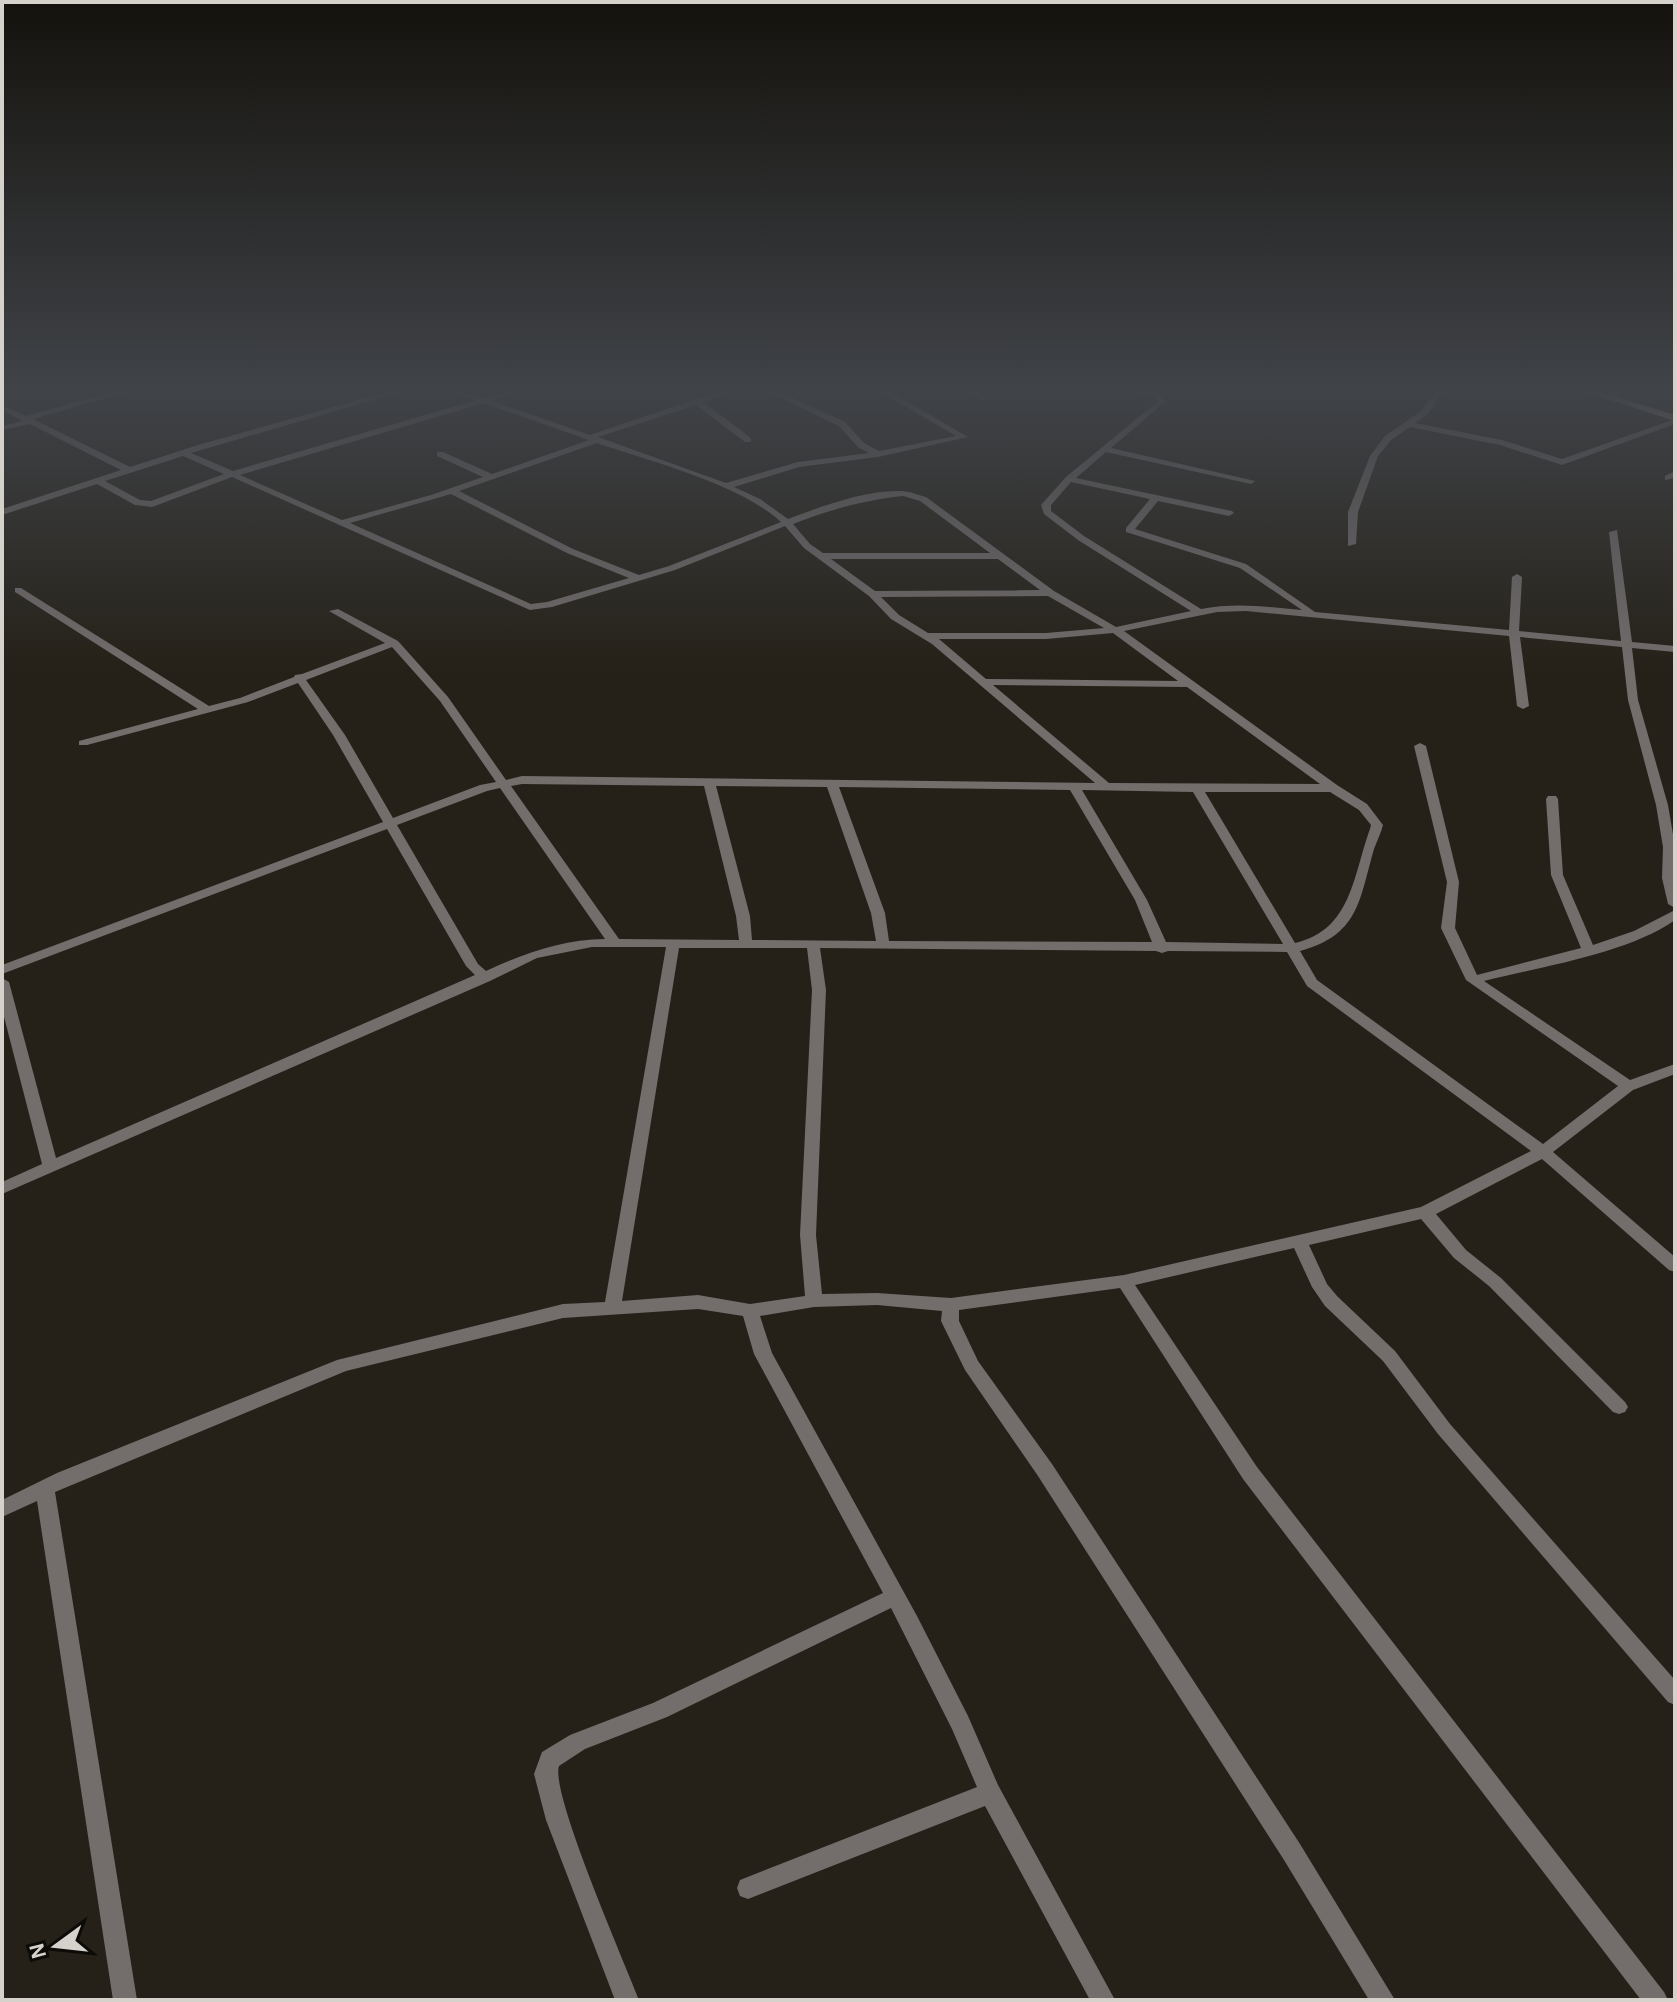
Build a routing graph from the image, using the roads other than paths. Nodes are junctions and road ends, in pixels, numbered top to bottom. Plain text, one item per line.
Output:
1 (80, 485) edge
2 (107, 485) edge
3 (199, 485) edge
4 (255, 485) edge
5 (469, 485) edge
6 (1063, 485) edge
7 (1098, 485) edge
8 (1363, 485) edge
9 (726, 486) edge
10 (451, 491) junction
11 (1156, 498) junction
12 (2, 512) edge
13 (1229, 513) dead end
14 (344, 522) junction
15 (788, 523) junction
16 (1614, 532) dead end
17 (1351, 544) dead end
18 (822, 556) junction
19 (1001, 556) junction
20 (1517, 577) dead end
21 (637, 578) junction
22 (18, 590) dead end
23 (1050, 593) junction
24 (873, 594) junction
25 (334, 611) dead end
26 (1200, 613) junction
27 (1314, 613) junction
28 (1115, 630) junction
29 (1514, 633) junction
30 (926, 636) junction
31 (394, 643) junction
32 (1625, 643) junction
33 (1675, 649) edge
34 (299, 677) junction
35 (981, 682) junction
36 (1189, 684) junction
37 (1523, 706) dead end
38 (208, 710) junction
39 (83, 743) dead end
40 (1420, 746) dead end
41 (504, 783) junction
42 (709, 783) junction
43 (832, 784) junction
44 (1074, 786) junction
45 (1105, 786) junction
46 (1197, 788) junction
47 (1333, 788) junction
48 (1552, 799) dead end
49 (389, 824) junction
50 (1675, 904) edge
51 (1675, 914) edge
52 (1669, 929) edge
53 (614, 942) junction
54 (673, 943) junction
55 (746, 944) junction
56 (813, 945) junction
57 (883, 945) junction
58 (1290, 947) junction
59 (1588, 948) junction
60 (1162, 949) junction
61 (2, 970) edge
62 (485, 978) junction
63 (1473, 980) junction
64 (2, 982) edge
65 (1675, 1069) edge
66 (1628, 1086) junction
67 (1543, 1152) junction
68 (50, 1166) junction
69 (2, 1188) edge
70 (1425, 1212) junction
71 (1300, 1243) junction
72 (1675, 1266) edge
73 (1124, 1281) junction
74 (814, 1301) junction
75 (951, 1305) junction
76 (612, 1308) junction
77 (750, 1311) junction
78 (1619, 1407) dead end
79 (45, 1489) junction
80 (2, 1509) edge
81 (895, 1597) junction
82 (1675, 1695) edge
83 (990, 1793) junction
84 (748, 1888) dead end
85 (125, 2000) edge
86 (627, 2000) edge
87 (1103, 2000) edge
88 (1383, 2000) edge
89 (1656, 2000) edge

1 - 12 street
2 - 3 street
4 - 14 street
5 - 10 street
6 - 26 street
7 - 11 street
8 - 17 street
9 - 15 street
10 - 14 street
10 - 21 street
11 - 13 street
11 - 27 street
14 - 21 street
15 - 18 street
15 - 19 street
15 - 21 street
16 - 32 street
18 - 19 street
18 - 24 street
19 - 23 street
20 - 29 street
22 - 38 street
23 - 24 street
23 - 28 street
24 - 30 street
25 - 31 street
26 - 27 street
26 - 28 street
27 - 29 street
28 - 30 street
28 - 36 street
29 - 32 street
29 - 37 street
30 - 35 street
31 - 34 street
31 - 41 street
32 - 33 street
32 - 50 street
34 - 38 street
34 - 49 street
35 - 36 street
35 - 45 street
36 - 47 street
38 - 39 street
40 - 63 street
41 - 42 street
41 - 49 street
41 - 53 street
42 - 43 street
42 - 55 street
43 - 44 street
43 - 57 street
44 - 45 street
44 - 60 street
45 - 46 street
46 - 47 street
46 - 58 street
47 - 58 street
48 - 59 street
49 - 61 street
49 - 62 street
51 - 52 street
52 - 59 street
53 - 54 street
53 - 62 street
54 - 55 street
54 - 76 street
55 - 56 street
56 - 57 street
56 - 74 street
57 - 60 street
58 - 60 street
58 - 67 street
59 - 63 street
62 - 68 street
63 - 66 street
64 - 68 street
65 - 66 street
66 - 67 street
67 - 70 street
67 - 72 street
68 - 69 street
70 - 71 street
70 - 78 street
71 - 73 street
71 - 82 street
73 - 75 street
73 - 89 street
74 - 75 street
74 - 77 street
75 - 88 street
76 - 77 street
76 - 79 street
77 - 81 street
79 - 80 street
79 - 85 street
81 - 83 street
81 - 86 street
83 - 84 street
83 - 87 street

